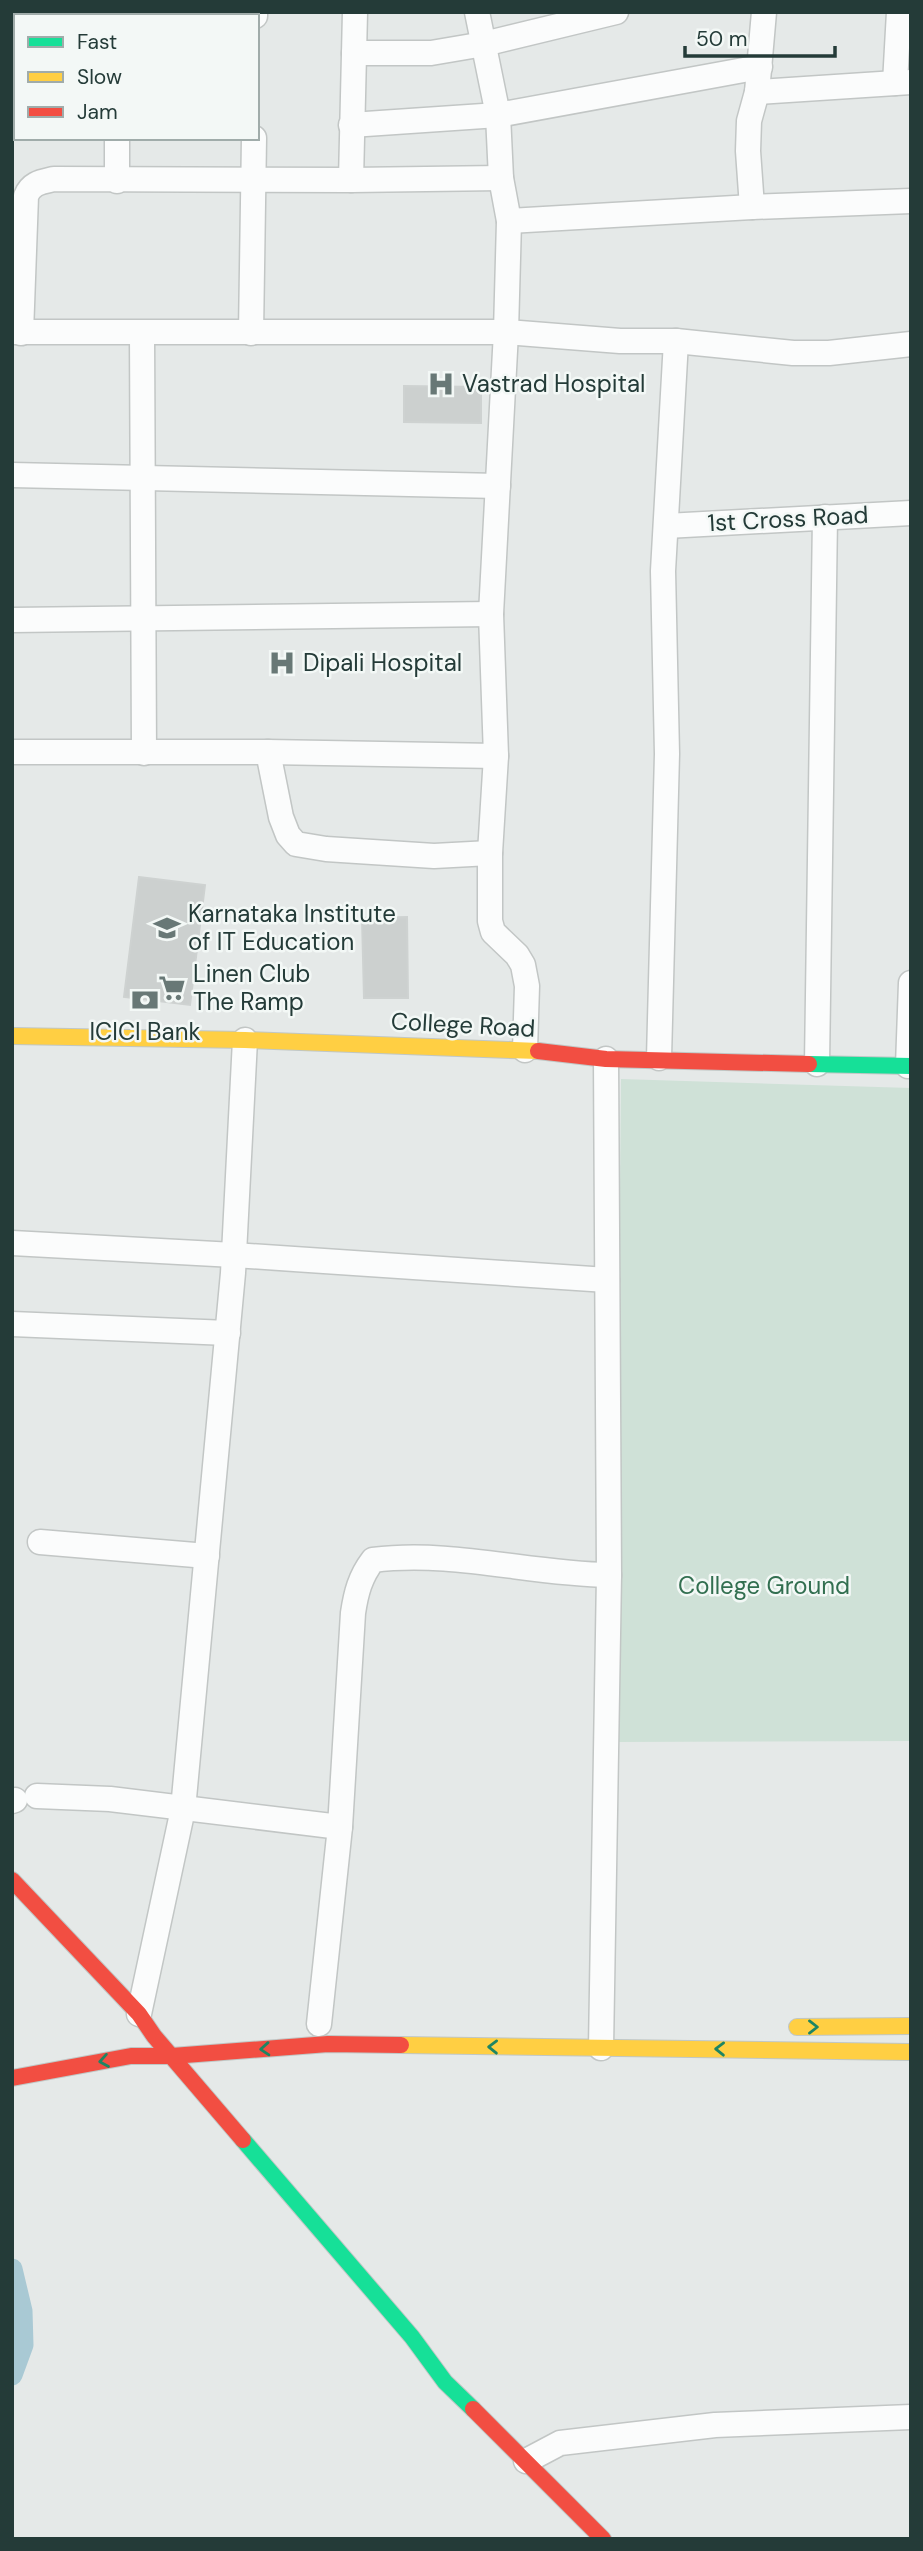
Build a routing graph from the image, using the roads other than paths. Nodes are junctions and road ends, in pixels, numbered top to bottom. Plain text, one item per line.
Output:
1 (355, 12) edge
2 (477, 12) edge
3 (616, 12) edge
4 (764, 12) edge
5 (899, 12) edge
6 (484, 44) junction
7 (354, 53) junction
8 (760, 67) junction
9 (903, 82) edge
10 (757, 92) junction
11 (498, 115) junction
12 (351, 125) junction
13 (117, 140) edge
14 (254, 140) edge
15 (501, 178) junction
16 (254, 180) junction
17 (351, 180) junction
18 (117, 181) junction
19 (911, 201) edge
20 (752, 207) junction
21 (509, 221) junction
22 (506, 332) junction
23 (17, 333) edge
24 (251, 333) junction
25 (142, 334) junction
26 (676, 341) junction
27 (911, 344) edge
28 (12, 475) edge
29 (143, 477) junction
30 (498, 486) junction
31 (911, 513) edge
32 (825, 517) junction
33 (666, 526) junction
34 (491, 614) junction
35 (12, 620) edge
36 (145, 620) junction
37 (12, 751) edge
38 (268, 752) junction
39 (144, 753) junction
40 (496, 756) junction
41 (490, 853) junction
42 (911, 983) edge
43 (12, 1037) edge
44 (245, 1040) junction
45 (525, 1050) junction
46 (659, 1058) junction
47 (606, 1059) junction
48 (817, 1064) junction
49 (909, 1066) edge
50 (12, 1243) edge
51 (234, 1255) junction
52 (607, 1280) junction
53 (12, 1324) edge
54 (228, 1333) junction
55 (40, 1542) dead end
56 (207, 1556) junction
57 (609, 1575) junction
58 (21, 1799) edge
59 (183, 1809) junction
60 (340, 1827) junction
61 (12, 1881) edge
62 (319, 2024) dead end
63 (911, 2026) edge
64 (775, 2027) dead end
65 (601, 2032) junction
66 (141, 2034) junction
67 (911, 2052) edge
68 (172, 2056) junction
69 (12, 2078) edge
70 (911, 2417) edge
71 (526, 2461) junction
72 (603, 2539) edge

1 - 7 street
2 - 6 street
3 - 6 street
4 - 8 street
5 - 9 street
6 - 7 street
6 - 11 street
7 - 12 street
8 - 10 street
8 - 11 street
9 - 10 street
10 - 20 street
11 - 12 street
11 - 15 street
12 - 17 street
13 - 18 street
14 - 16 street
15 - 17 street
15 - 21 street
16 - 17 street
16 - 18 street
16 - 24 street
18 - 23 street
19 - 20 street
20 - 21 street
21 - 22 street
22 - 24 street
22 - 26 street
22 - 30 street
23 - 25 street
24 - 25 street
25 - 29 street
26 - 27 street
26 - 33 street
28 - 29 street
29 - 30 street
29 - 36 street
30 - 34 street
31 - 32 street, 1st Cross Road
32 - 33 street, 1st Cross Road
32 - 48 street
33 - 46 street
34 - 36 street
34 - 40 street
35 - 36 street
36 - 39 street
37 - 39 street
38 - 39 street
38 - 40 street
38 - 41 street
40 - 41 street
41 - 45 street
42 - 49 street
43 - 44 street, College Road
44 - 45 street, College Road
44 - 51 street
45 - 47 street, College Road
46 - 47 street, College Road
46 - 48 street, College Road
47 - 52 street
48 - 49 street, College Road
50 - 51 street
51 - 52 street
51 - 54 street
52 - 57 street
53 - 54 street
54 - 56 street
55 - 56 street
56 - 59 street
57 - 60 street
57 - 65 street
58 - 59 street
59 - 60 street
59 - 66 street
60 - 62 street
61 - 66 street
64 -> 63 street
67 -> 65 street
65 -> 68 street
66 - 68 street
68 -> 69 street
68 - 71 street
70 - 71 street
71 - 72 street

